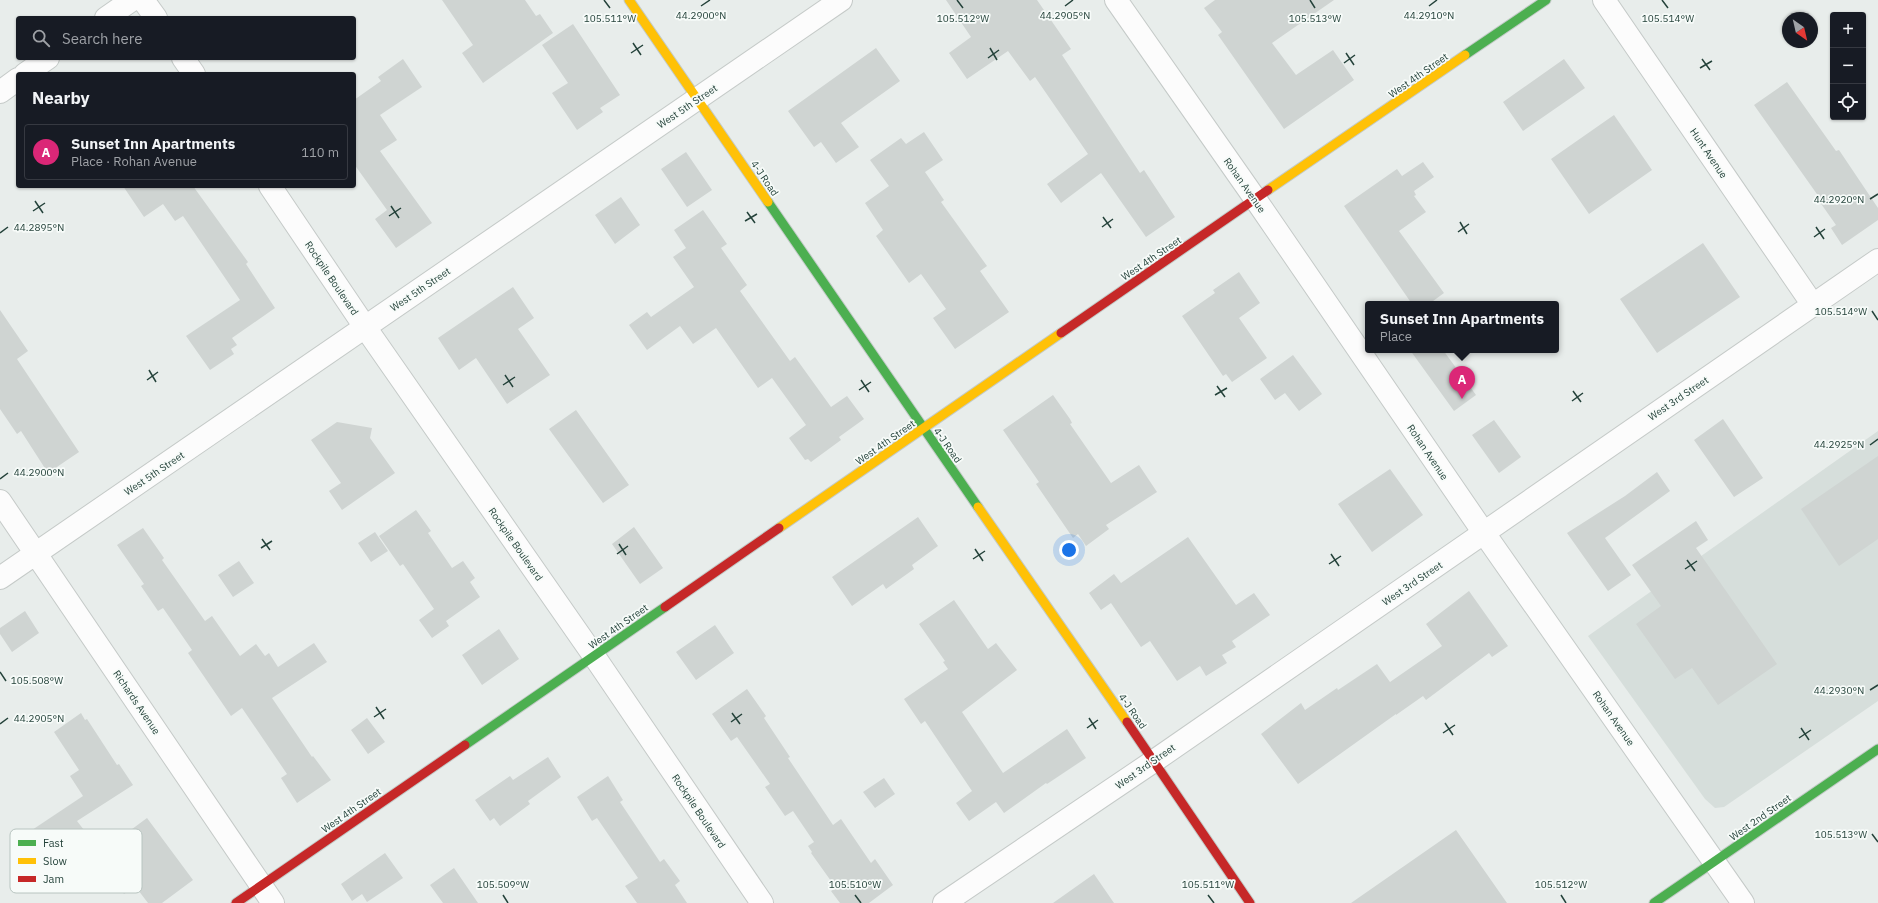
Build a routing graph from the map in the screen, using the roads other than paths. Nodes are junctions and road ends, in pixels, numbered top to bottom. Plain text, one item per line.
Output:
1 (132, 0) edge
2 (143, 0) edge
3 (629, 0) edge
4 (841, 0) edge
5 (1116, 0) edge
6 (1546, 0) edge
7 (1604, 0) edge
8 (109, 16) edge
9 (155, 16) edge
10 (45, 60) edge
11 (184, 60) edge
12 (28, 72) edge
13 (193, 72) edge
14 (16, 80) edge
15 (0, 92) edge
16 (697, 98) junction
17 (271, 188) edge
18 (1256, 200) junction
19 (1878, 260) edge
20 (1813, 305) junction
21 (365, 327) junction
22 (924, 429) junction
23 (0, 500) edge
24 (1484, 533) junction
25 (36, 553) junction
26 (0, 578) edge
27 (594, 656) junction
28 (1878, 749) edge
29 (1154, 761) junction
30 (1714, 861) junction
31 (267, 894) edge
32 (236, 903) edge
33 (762, 903) edge
34 (944, 903) edge
35 (1250, 903) edge
36 (1654, 903) edge
37 (1742, 903) edge

1 - 8 street
2 - 9 street
3 - 16 street, 4-J Road
4 - 16 street, West 5th Street
5 - 18 street, Rohan Avenue
6 - 18 street, West 4th Street
7 - 20 street, Hunt Avenue
10 - 12 street
11 - 13 street
14 - 15 street
16 - 21 street, West 5th Street
16 - 22 street, 4-J Road
17 - 21 street, Rockpile Boulevard
18 - 22 street, West 4th Street
18 - 24 street, Rohan Avenue
19 - 20 street, West 3rd Street
20 - 24 street, West 3rd Street
21 - 25 street, West 5th Street
21 - 27 street, Rockpile Boulevard
22 - 27 street, West 4th Street
22 - 29 street, 4-J Road
23 - 25 street, Richards Avenue
24 - 29 street, West 3rd Street
24 - 30 street, Rohan Avenue
25 - 26 street, West 5th Street
25 - 31 street, Richards Avenue
27 - 31 street, West 4th Street
27 - 33 street, Rockpile Boulevard
28 - 30 street, West 2nd Street
29 - 34 street, West 3rd Street
29 - 35 street, 4-J Road
30 - 36 street, West 2nd Street
30 - 37 street, Rohan Avenue
31 - 32 street, West 4th Street

